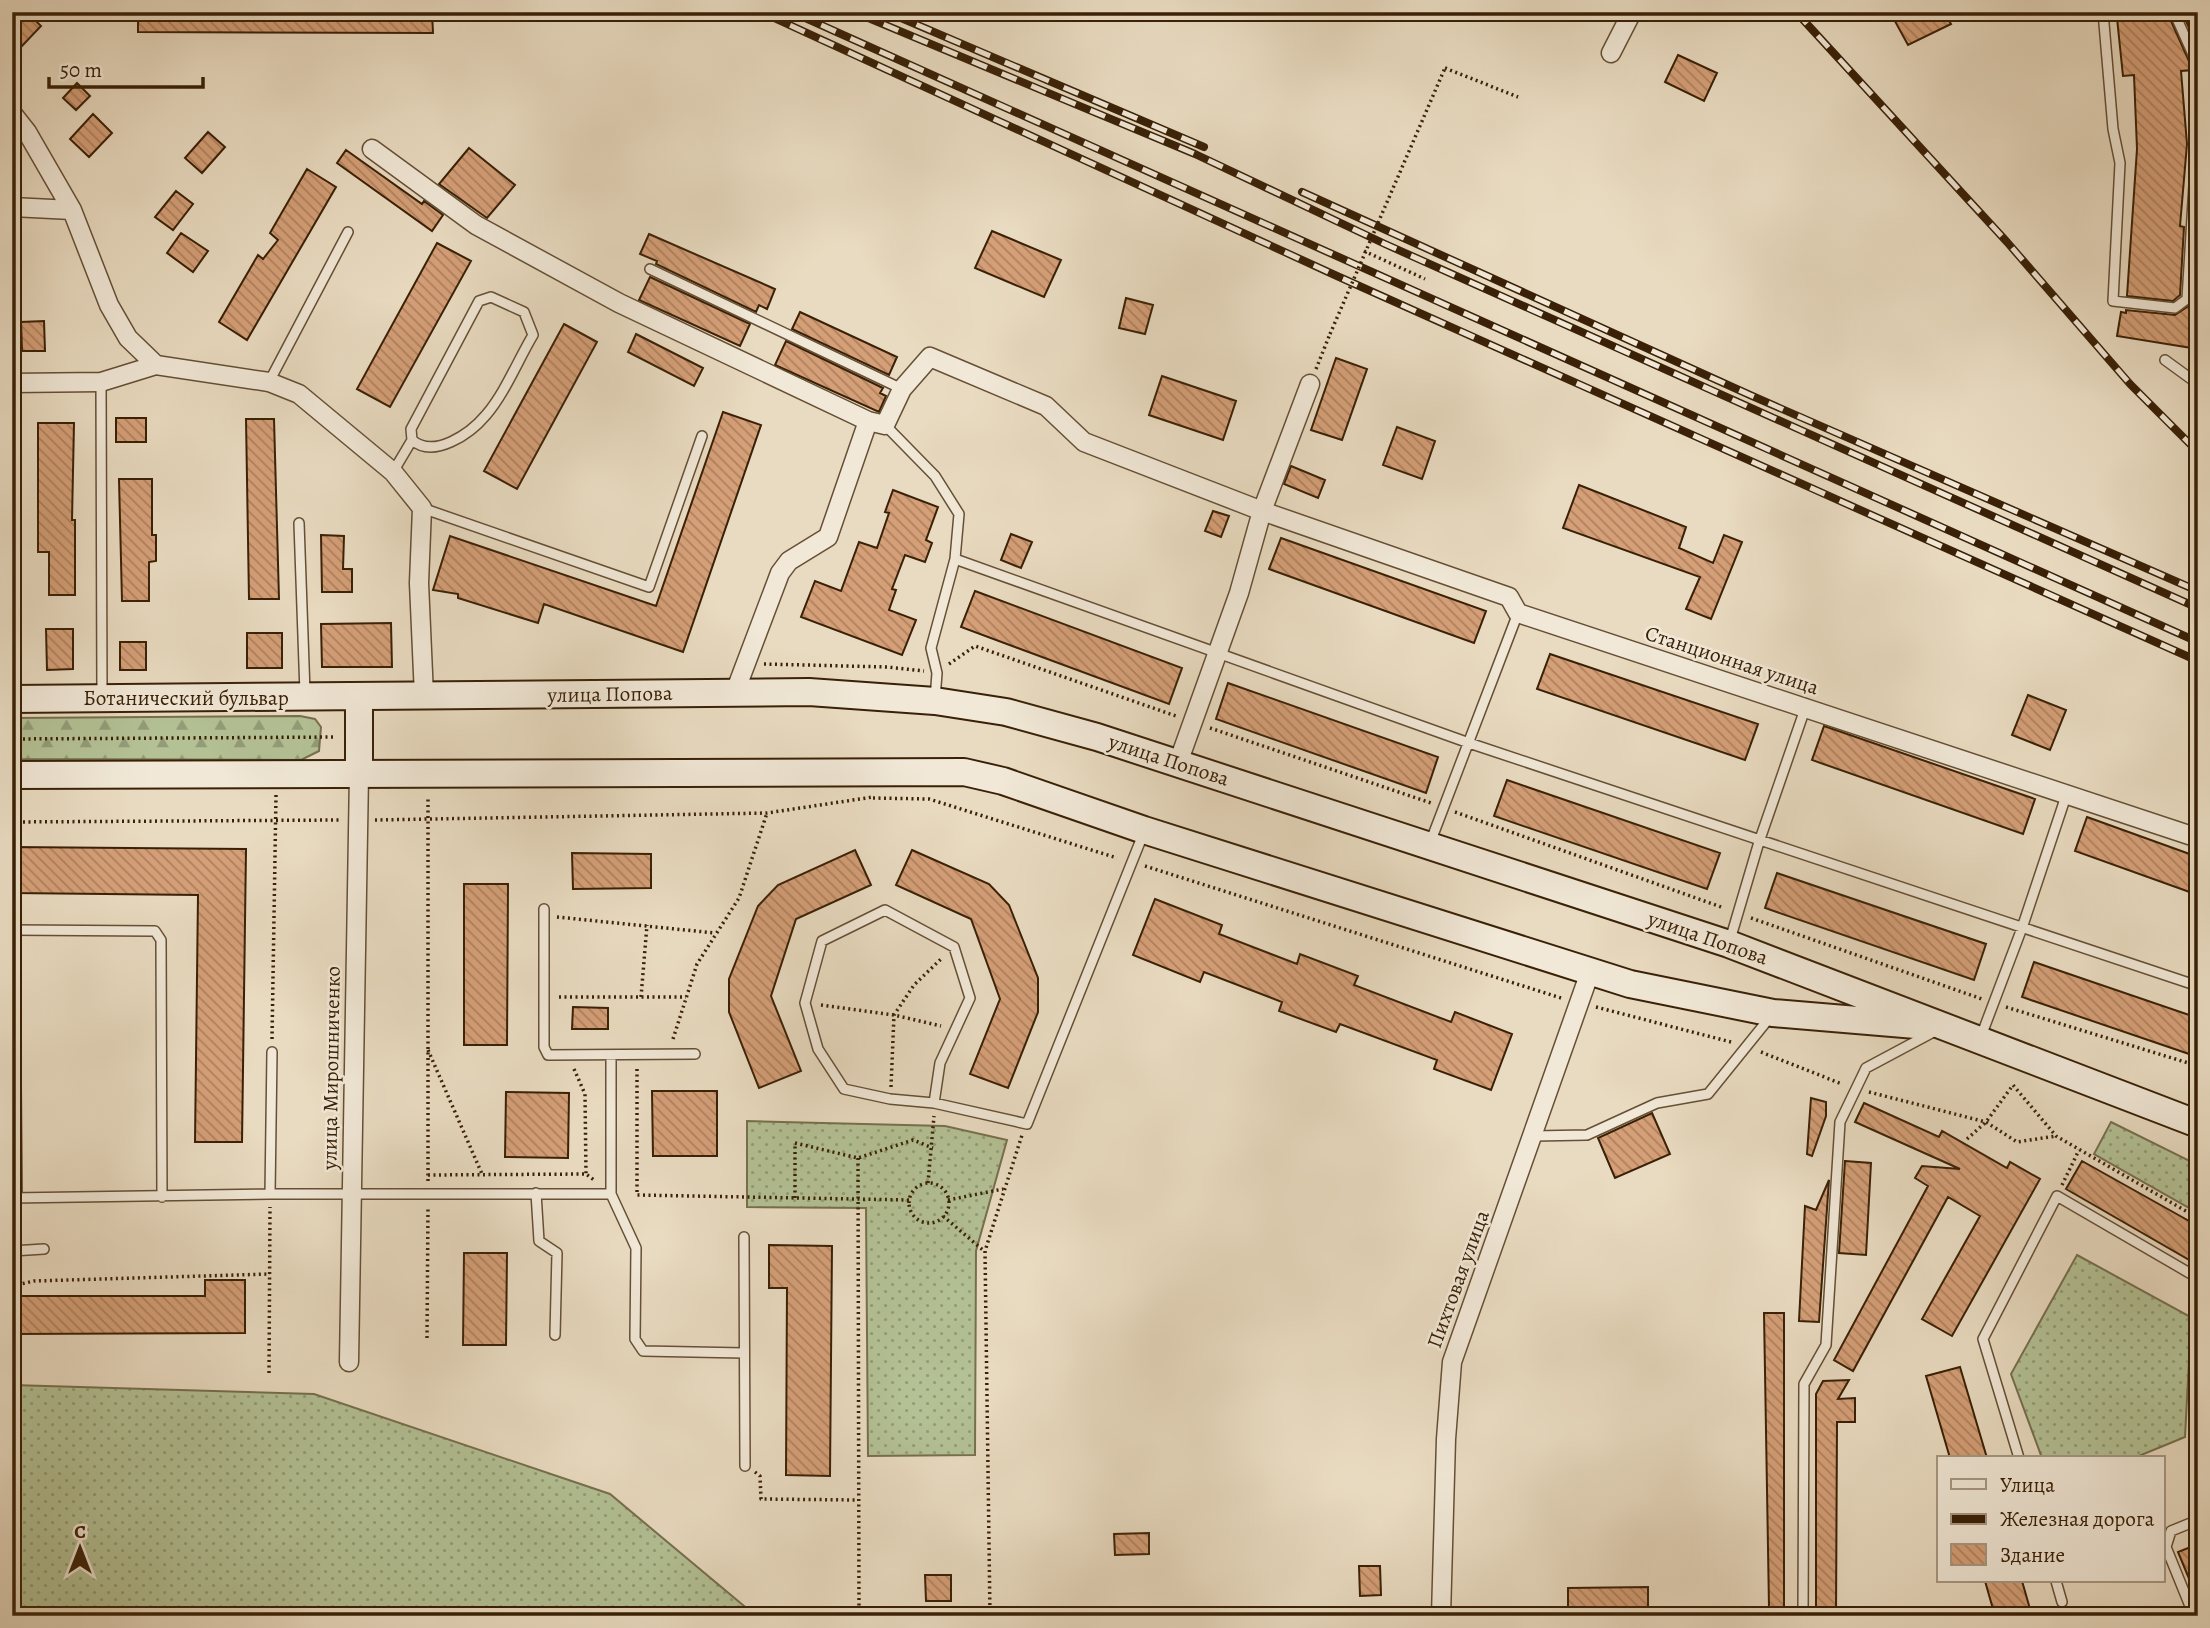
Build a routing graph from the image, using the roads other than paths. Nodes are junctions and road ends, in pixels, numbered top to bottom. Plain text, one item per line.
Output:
1 (1632, 12) edge
2 (2103, 12) edge
3 (2174, 12) edge
4 (1611, 53) dead end
5 (2198, 66) edge
6 (12, 113) edge
7 (2198, 120) edge
8 (372, 149) dead end
9 (12, 207) edge
10 (72, 210) junction
11 (348, 232) dead end
12 (650, 269) dead end
13 (2165, 360) dead end
14 (156, 365) junction
15 (101, 382) junction
16 (269, 382) junction
17 (12, 383) edge
18 (1310, 384) road end
19 (2198, 384) edge
20 (902, 389) junction
21 (876, 423) junction
22 (702, 436) dead end
23 (412, 440) junction
24 (393, 472) junction
25 (422, 508) junction
26 (1262, 510) junction
27 (299, 523) dead end
28 (955, 559) junction
29 (1518, 613) junction
30 (1217, 653) junction
31 (735, 692) junction
32 (359, 696) junction
33 (424, 696) junction
34 (305, 697) junction
35 (102, 698) junction
36 (12, 699) edge
37 (935, 701) junction
38 (1805, 709) junction
39 (1469, 743) junction
40 (1178, 763) junction
41 (359, 774) junction
42 (12, 775) edge
43 (2067, 793) junction
44 (1144, 830) junction
45 (2198, 838) edge
46 (1759, 842) junction
47 (1429, 845) junction
48 (544, 913) road end
49 (2022, 928) junction
50 (12, 930) edge
51 (1729, 944) junction
52 (1590, 972) junction
53 (2198, 986) edge
54 (1773, 1013) junction
55 (1942, 1027) junction
56 (1980, 1040) junction
57 (272, 1052) road end
58 (695, 1054) dead end
59 (611, 1055) junction
60 (16, 1086) dead end
61 (934, 1103) junction
62 (2198, 1125) edge
63 (1534, 1136) junction
64 (536, 1193) junction
65 (270, 1194) junction
66 (352, 1194) junction
67 (611, 1194) junction
68 (162, 1197) junction
69 (15, 1198) edge
70 (744, 1237) dead end
71 (44, 1249) dead end
72 (12, 1251) edge
73 (2198, 1278) edge
74 (555, 1335) dead end
75 (744, 1353) junction
76 (348, 1362) dead end
77 (2018, 1456) edge
78 (745, 1466) road end
79 (2198, 1520) edge
80 (2056, 1582) edge
81 (2062, 1602) dead end
82 (1441, 1616) edge
83 (1803, 1616) edge
84 (2194, 1616) edge

1 - 4 street
2 - 7 lane
3 - 5 lane
6 - 10 street
8 - 21 street
9 - 10 street
10 - 14 street
11 - 16 lane
12 - 20 lane
13 - 19 lane
14 - 15 street
14 - 16 street
15 - 17 street
15 - 35 lane
16 - 24 street
18 - 26 street
20 - 21 street
20 - 26 street, Станционная улица
21 - 28 lane
21 - 31 street
22 - 25 lane
23 - 23 lane
23 - 24 lane
24 - 25 street
25 - 33 street
26 - 29 street, Станционная улица
26 - 30 street
27 - 34 lane
28 - 30 lane
28 - 37 lane
29 - 38 street, Станционная улица
29 - 39 lane
30 - 39 lane
30 - 40 street
31 - 33 street, улица Попова
31 - 37 street, улица Попова
32 - 33 street, улица Попова
32 - 34 street, Ботанический бульвар
32 - 41 street
34 - 35 street, Ботанический бульвар
35 - 36 street, Ботанический бульвар
37 - 40 street, улица Попова
38 - 43 street, Станционная улица
38 - 46 lane
39 - 46 lane
39 - 47 lane
40 - 47 street, улица Попова
41 - 42 street
41 - 44 street, улица Попова
41 - 66 street, улица Мирошниченко
43 - 45 street, Станционная улица
43 - 49 lane
44 - 52 street, улица Попова
44 - 61 lane
46 - 49 lane
46 - 51 lane
47 - 51 street, улица Попова
48 - 59 lane
49 - 53 lane
49 - 56 lane
50 - 68 lane
51 - 55 street, улица Попова
52 - 54 street, улица Попова
52 - 63 street, Пихтовая улица
54 - 55 street, улица Попова
54 - 63 lane
55 - 56 street, улица Попова
55 - 83 lane
56 - 62 street, улица Попова
57 - 65 lane
58 - 59 lane
59 - 67 lane
60 - 69 lane
61 - 61 lane
63 - 82 street, Пихтовая улица
64 - 66 lane
64 - 67 lane
64 - 74 lane
65 - 66 lane
65 - 68 lane
66 - 76 street, улица Мирошниченко
67 - 75 lane
68 - 69 lane
70 - 75 lane
71 - 72 lane
73 - 77 lane
75 - 78 lane
79 - 84 lane
80 - 81 lane

